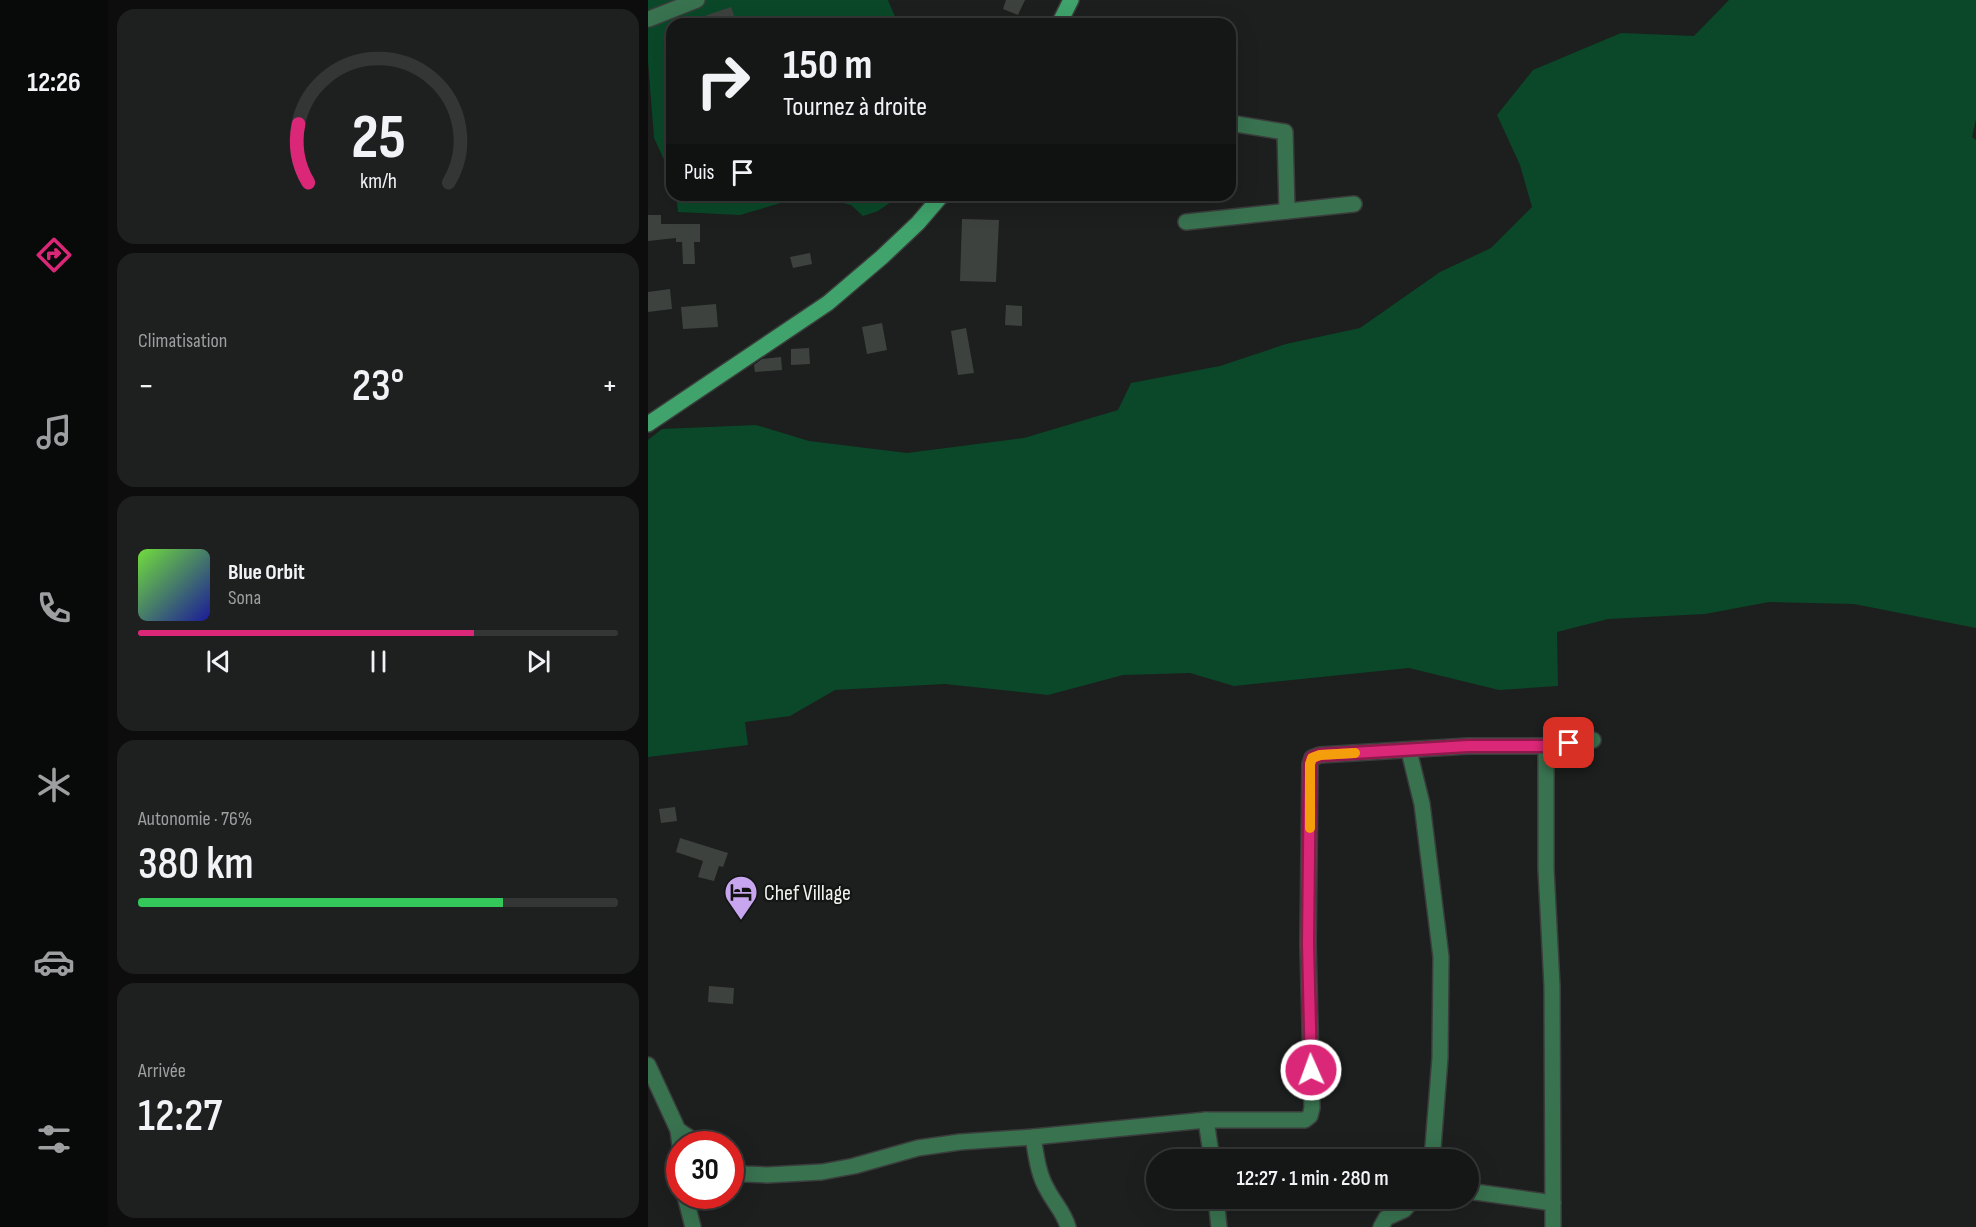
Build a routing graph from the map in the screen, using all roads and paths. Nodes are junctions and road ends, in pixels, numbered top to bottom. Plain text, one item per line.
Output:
1 (697, 0) edge
2 (1071, 0) edge
3 (1062, 18) edge
4 (649, 19) edge
5 (1236, 124) edge
6 (937, 201) edge
7 (1354, 204) dead end
8 (1287, 211) junction
9 (1185, 222) dead end
10 (648, 424) edge
11 (1593, 740) dead end
12 (1546, 746) junction
13 (1409, 751) junction
14 (648, 1065) edge
15 (1206, 1120) junction
16 (676, 1131) edge
17 (1033, 1137) junction
18 (1210, 1149) edge
19 (1433, 1149) edge
20 (744, 1174) edge
21 (1479, 1193) edge
22 (1553, 1203) junction
23 (688, 1209) edge
24 (1217, 1209) edge
25 (1405, 1209) edge
26 (693, 1227) edge
27 (1068, 1227) edge
28 (1219, 1227) edge
29 (1381, 1227) edge
30 (1554, 1227) edge

1 - 4 street
2 - 3 street
5 - 8 street
6 - 10 street
7 - 8 street
8 - 9 street
11 - 12 street
12 - 13 street
12 - 22 street
13 - 15 street
13 - 19 street
14 - 16 street
15 - 17 street
15 - 18 street
17 - 20 street
17 - 27 street
21 - 22 street
22 - 30 street
23 - 26 street
24 - 28 street
25 - 29 street

